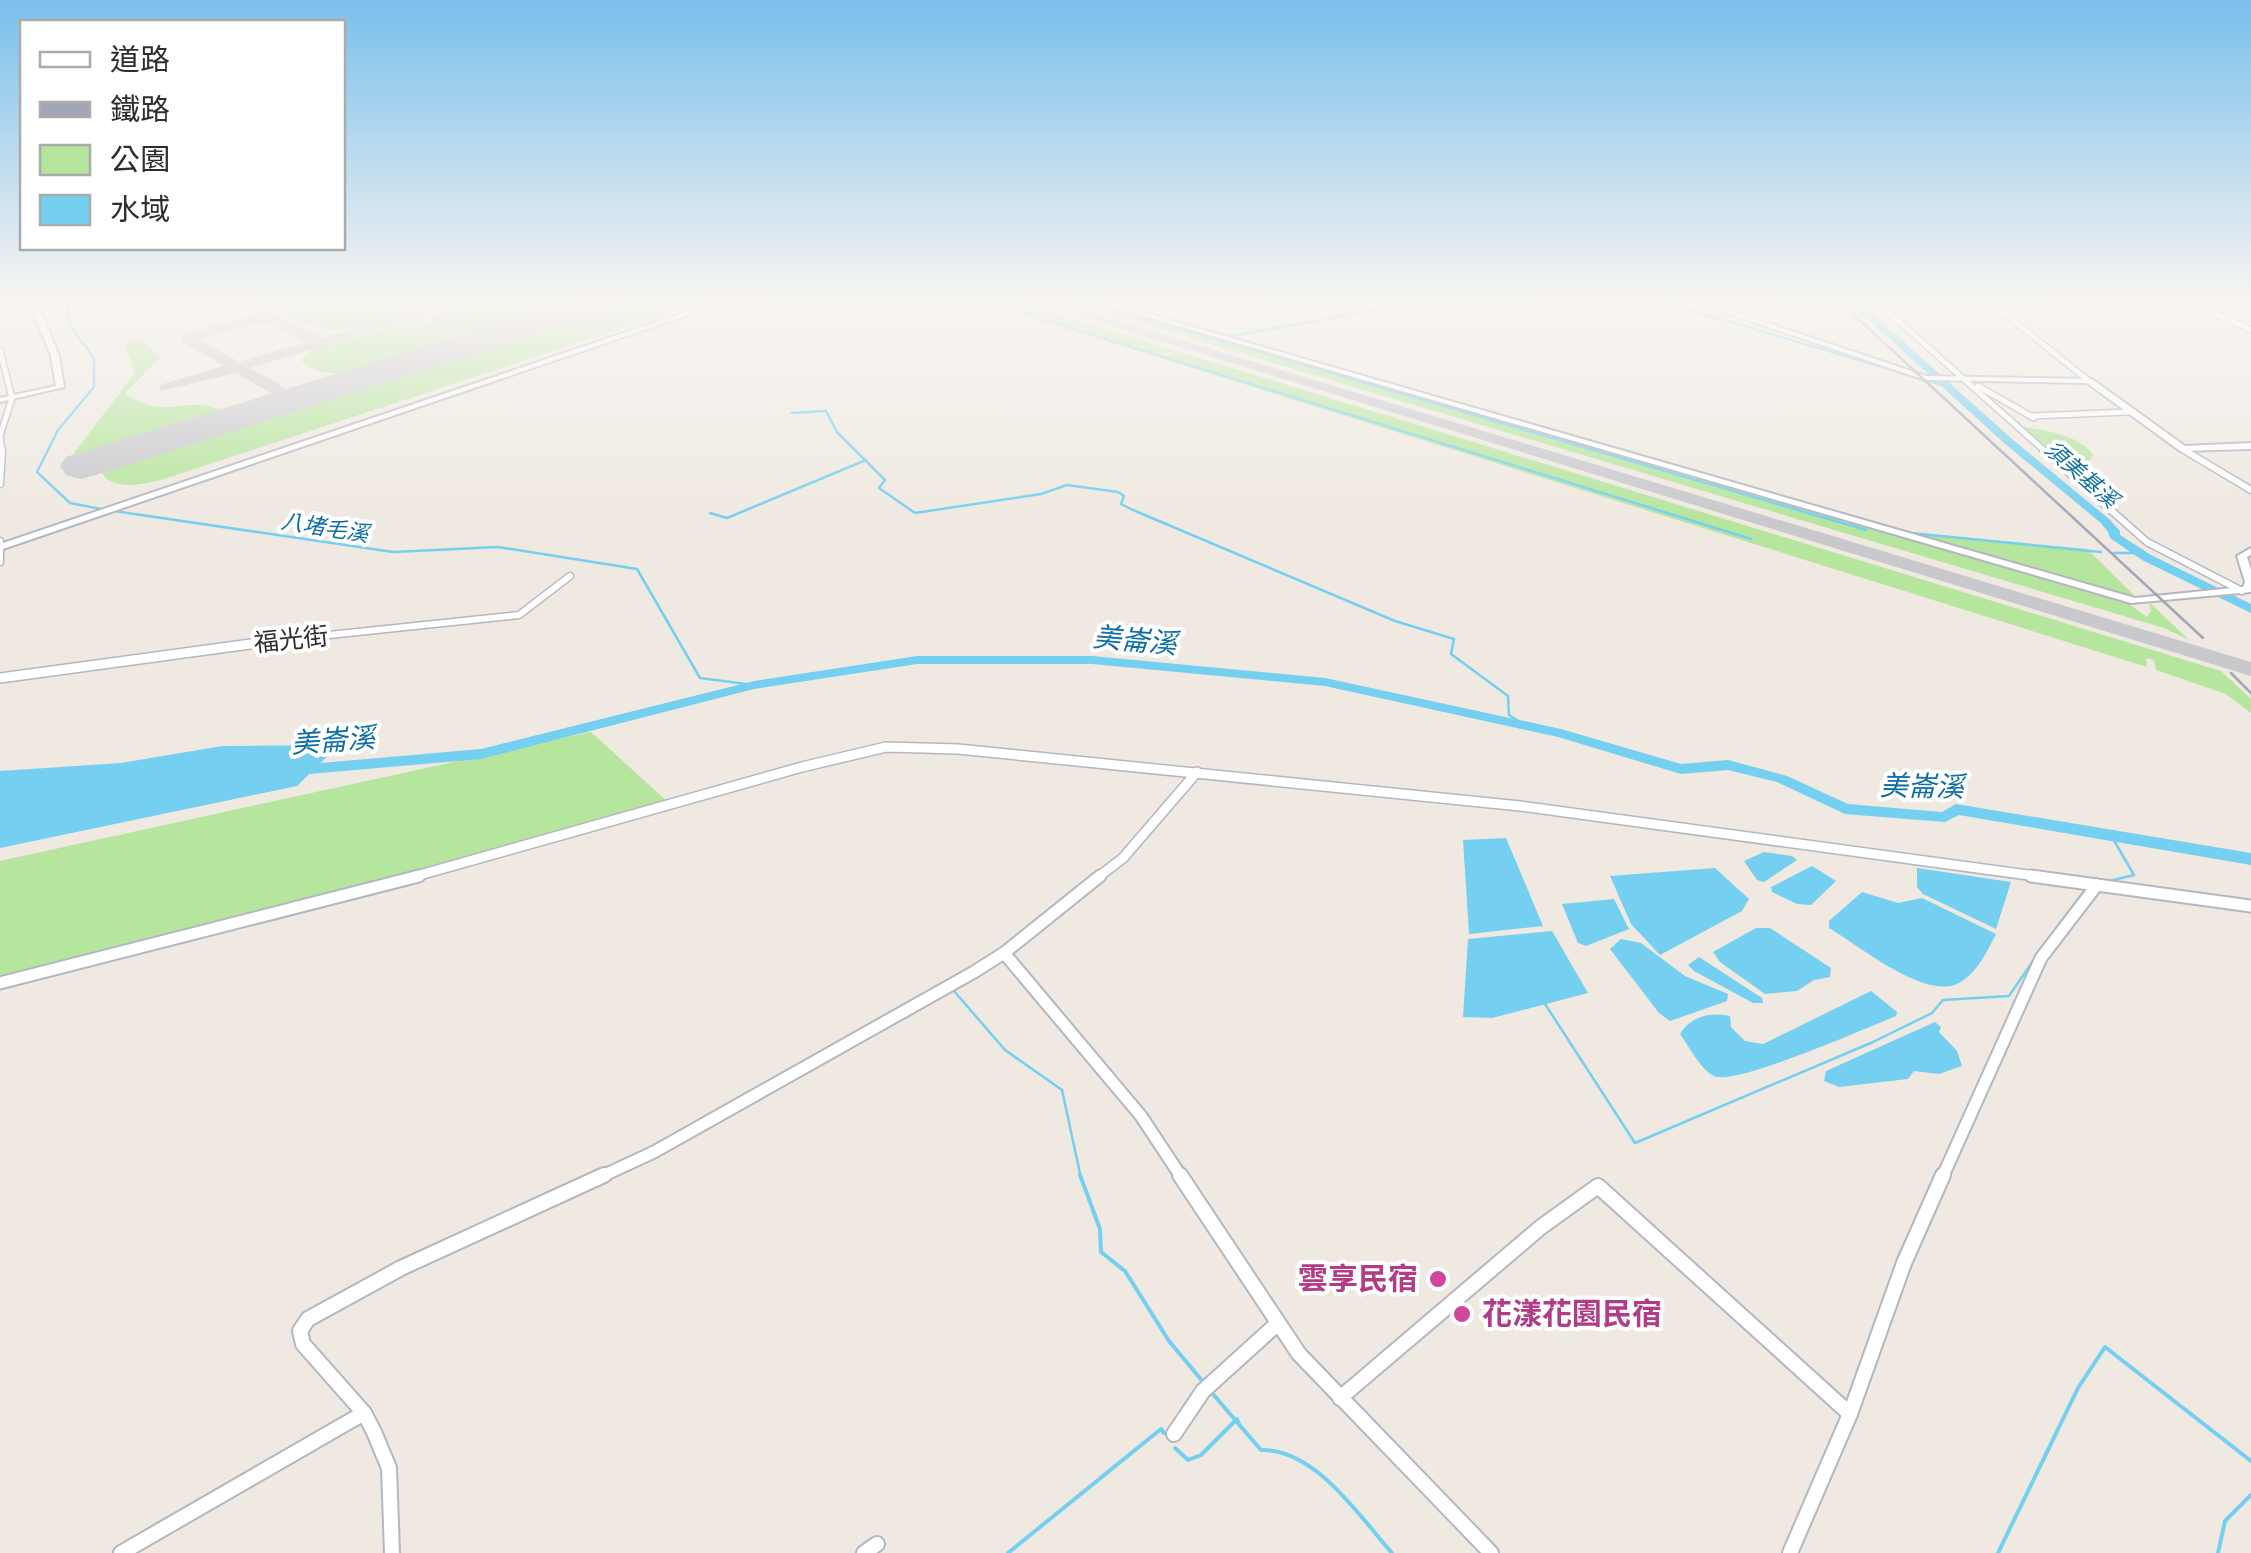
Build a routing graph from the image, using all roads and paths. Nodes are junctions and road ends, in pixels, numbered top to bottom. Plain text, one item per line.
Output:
1 (6, 373) edge
2 (58, 373) edge
3 (510, 373) edge
4 (1350, 373) edge
5 (1916, 373) edge
6 (1954, 373) edge
7 (2080, 373) edge
8 (2088, 380) junction
9 (1962, 381) junction
10 (12, 398) junction
11 (0, 400) edge
12 (2128, 412) junction
13 (2030, 416) junction
14 (2040, 421) dead end
15 (2251, 446) edge
16 (2183, 448) junction
17 (0, 484) edge
18 (2251, 490) edge
19 (1, 545) edge
20 (2251, 551) edge
21 (0, 562) edge
22 (570, 576) dead end
23 (2237, 591) junction
24 (0, 678) edge
25 (1197, 772) junction
26 (2097, 885) junction
27 (2251, 906) edge
28 (1004, 953) junction
29 (0, 982) edge
30 (1277, 1324) junction
31 (1340, 1398) junction
32 (364, 1413) junction
33 (1850, 1414) junction
34 (1174, 1434) dead end
35 (121, 1553) edge
36 (392, 1553) edge
37 (1491, 1553) edge
38 (1790, 1553) edge

1 - 10 street
2 - 10 street
3 - 19 street
4 - 23 street
5 - 9 street
6 - 9 street
7 - 8 street
8 - 9 street
8 - 12 street
9 - 13 street
9 - 23 street
10 - 11 street
10 - 17 street
12 - 13 street
12 - 16 street
13 - 14 street
15 - 16 street
16 - 18 street
19 - 21 street
20 - 23 street
22 - 24 street, 福光街
25 - 26 street
25 - 28 street
25 - 29 street
26 - 27 street
26 - 33 street
28 - 30 street
28 - 32 street
30 - 31 street
30 - 34 street
31 - 33 street
31 - 37 street
32 - 35 street
32 - 36 street
33 - 38 street

